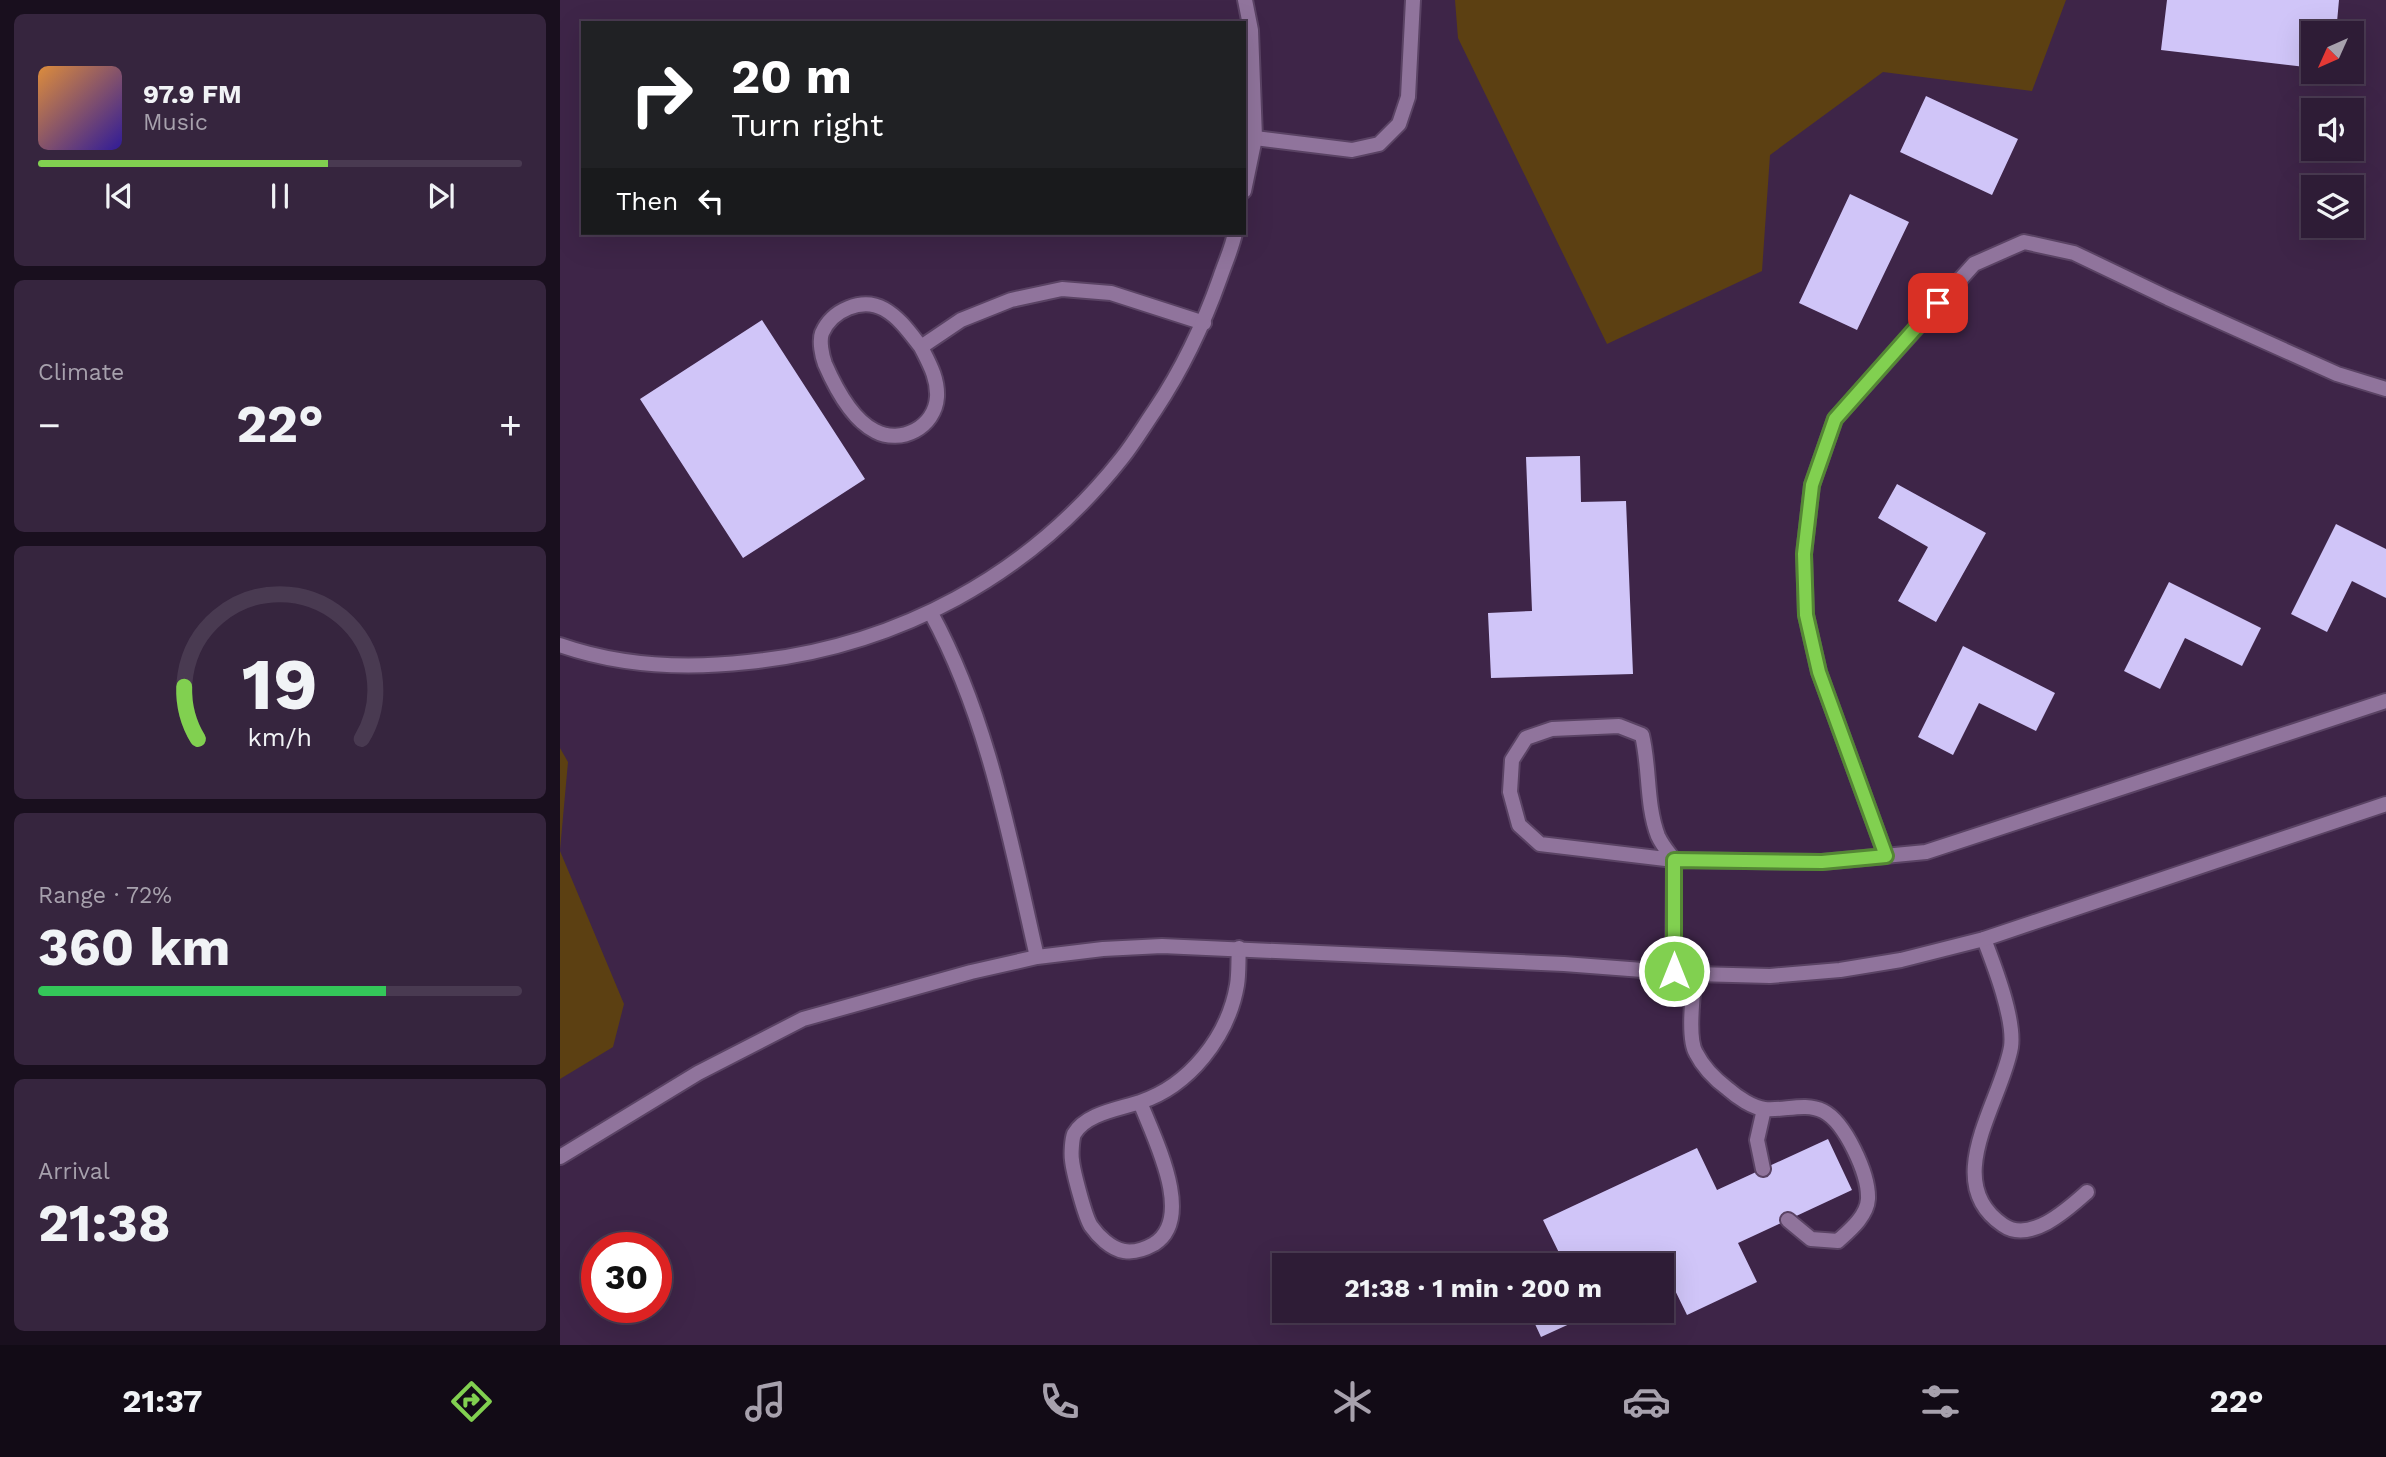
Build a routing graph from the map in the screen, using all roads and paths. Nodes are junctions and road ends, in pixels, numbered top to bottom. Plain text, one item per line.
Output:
1 (1245, 0) edge
2 (1413, 0) edge
3 (1255, 138) junction
4 (1246, 181) edge
5 (1234, 235) edge
6 (1204, 323) junction
7 (921, 347) junction
8 (2386, 390) edge
9 (931, 613) junction
10 (560, 645) edge
11 (2386, 701) edge
12 (2386, 804) edge
13 (1886, 856) junction
14 (1674, 860) junction
15 (1984, 939) junction
16 (1239, 948) junction
17 (1037, 957) junction
18 (1674, 971) junction
19 (1695, 974) junction
20 (1140, 1102) junction
21 (1764, 1109) junction
22 (560, 1157) edge
23 (1763, 1169) dead end
24 (2087, 1192) dead end
25 (1788, 1220) dead end

1 - 3 street
2 - 3 street
3 - 4 street
5 - 6 street
6 - 7 street
6 - 9 street
7 - 7 street
8 - 13 street
9 - 10 street
9 - 17 street
11 - 13 street
12 - 15 street
13 - 14 street
14 - 14 street
14 - 18 street
15 - 19 street
15 - 24 street
16 - 17 street
16 - 18 street
16 - 20 street
17 - 22 street
18 - 19 street
19 - 21 street
20 - 20 street
21 - 23 street
21 - 25 street

